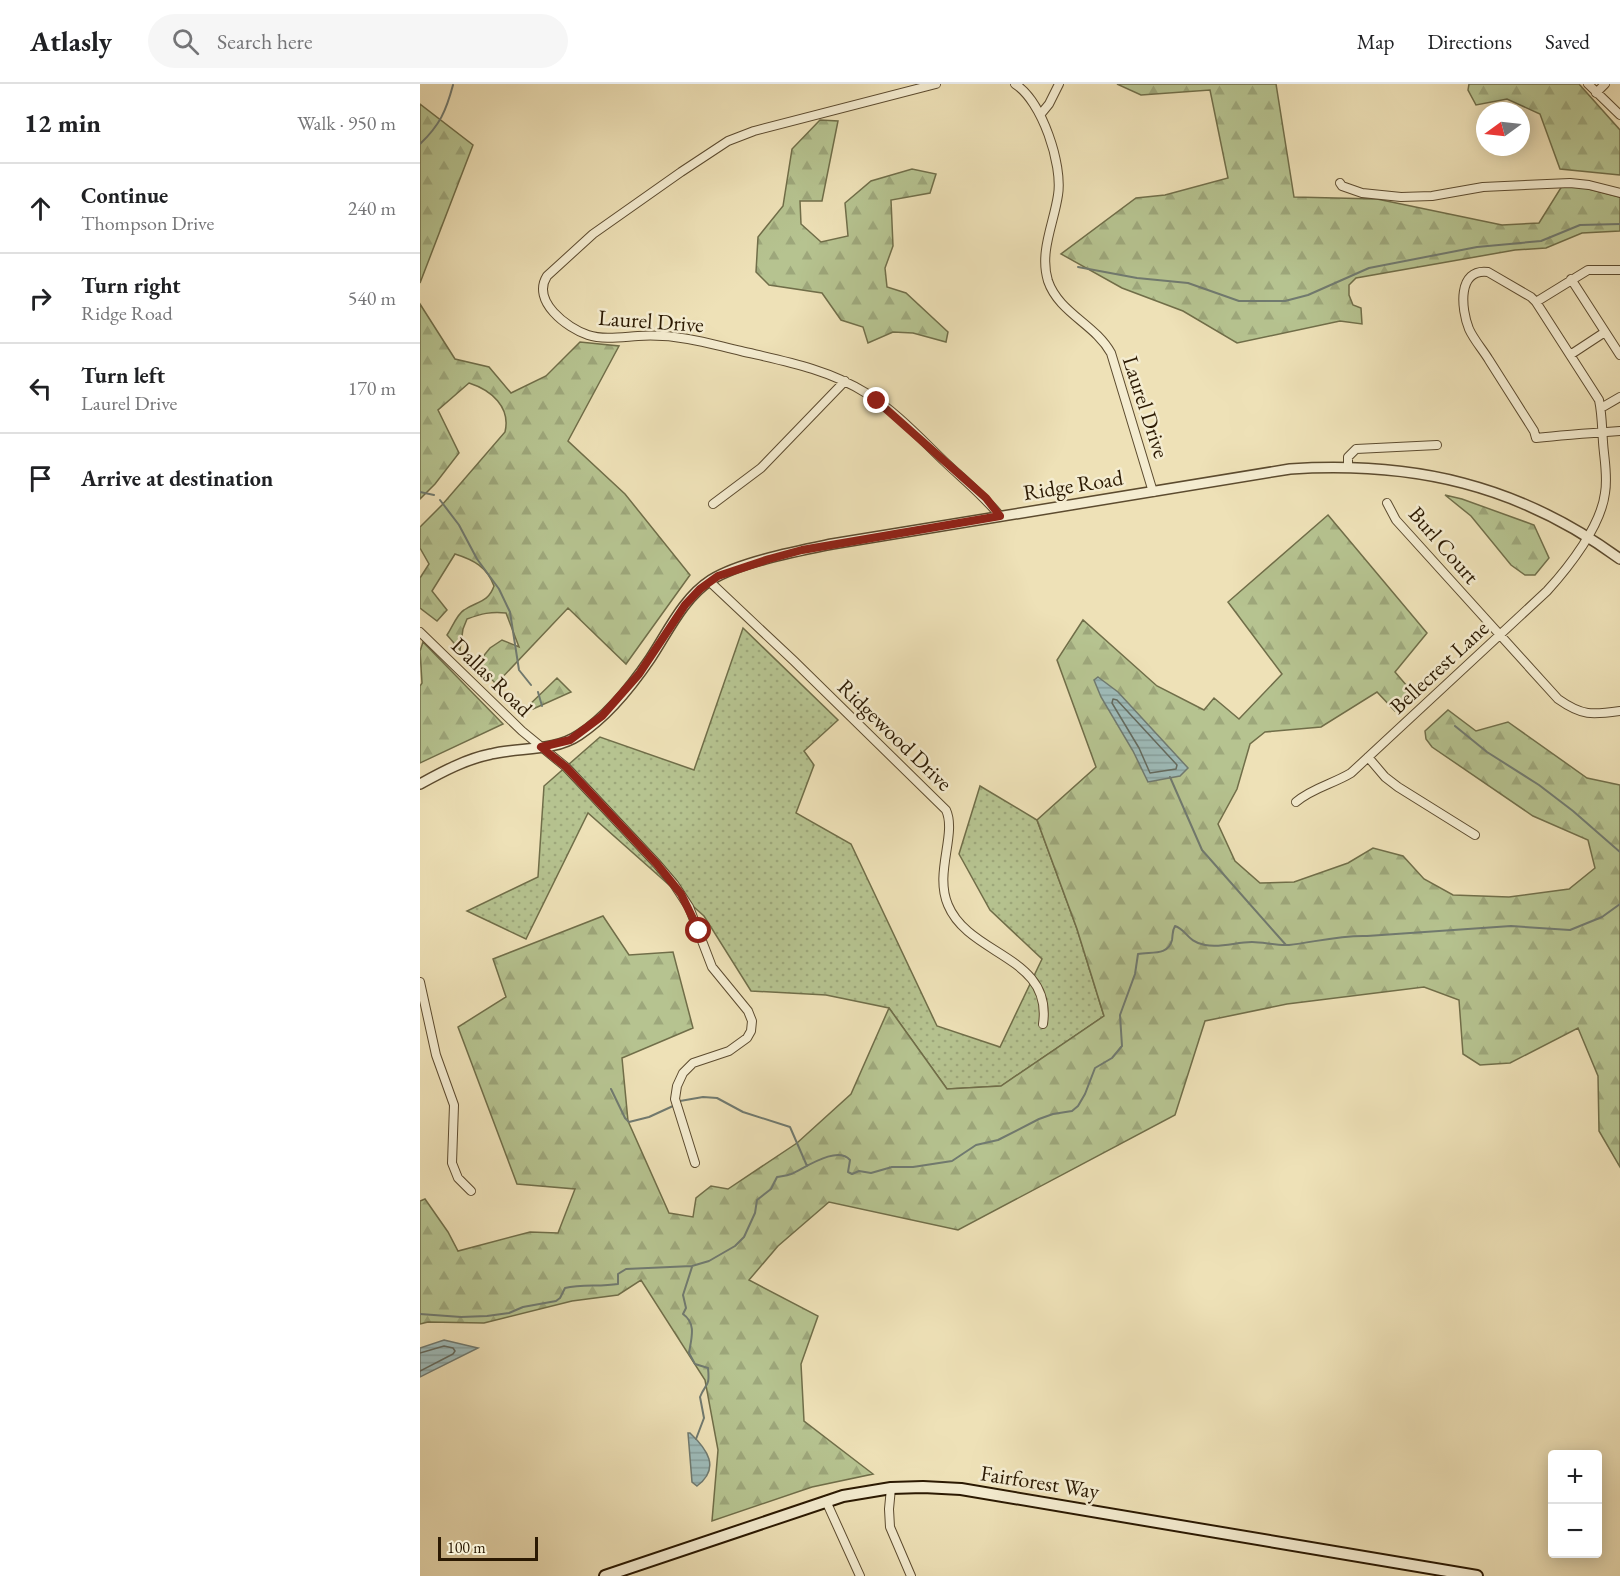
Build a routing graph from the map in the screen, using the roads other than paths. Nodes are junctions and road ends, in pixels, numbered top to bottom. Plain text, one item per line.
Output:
1 (936, 84) edge
2 (1015, 84) edge
3 (1059, 84) edge
4 (1588, 84) edge
5 (1605, 84) edge
6 (1596, 93) junction
7 (1041, 115) junction
8 (1620, 115) edge
9 (1340, 183) dead end
10 (1620, 193) edge
11 (1620, 270) edge
12 (1571, 279) junction
13 (1536, 302) junction
14 (1605, 332) junction
15 (1570, 355) junction
16 (1620, 355) edge
17 (845, 381) junction
18 (1620, 398) edge
19 (1601, 408) junction
20 (1620, 431) edge
21 (1602, 433) junction
22 (1437, 445) dead end
23 (1348, 467) junction
24 (1153, 492) junction
25 (1387, 503) dead end
26 (713, 504) dead end
27 (1000, 516) junction
28 (1588, 535) junction
29 (1620, 559) edge
30 (709, 581) junction
31 (420, 632) edge
32 (1499, 634) junction
33 (1620, 711) edge
34 (541, 747) junction
35 (1368, 757) junction
36 (420, 784) edge
37 (1296, 802) dead end
38 (1475, 835) dead end
39 (420, 982) edge
40 (1043, 1024) dead end
41 (695, 1163) dead end
42 (471, 1191) dead end
43 (891, 1488) junction
44 (826, 1501) junction
45 (605, 1576) edge
46 (860, 1576) edge
47 (911, 1576) edge
48 (1477, 1576) edge

1 - 17 street, Laurel Drive
2 - 7 street, Laurel Drive
3 - 7 street
4 - 6 street
5 - 6 street
6 - 8 street
7 - 24 street, Laurel Drive
9 - 10 street
11 - 12 street
12 - 13 street
12 - 14 street
13 - 15 street
13 - 21 street
14 - 15 street
14 - 16 street
15 - 19 street
17 - 26 street
17 - 27 street, Laurel Drive
18 - 19 street
19 - 21 street, Bellecrest Lane
20 - 21 street
21 - 28 street, Bellecrest Lane
22 - 23 street
23 - 24 street, Ridge Road
23 - 28 street, Ridge Road
24 - 27 street, Ridge Road
25 - 32 street, Burl Court
27 - 30 street, Ridge Road
28 - 29 street, Ridge Road
28 - 32 street, Bellecrest Lane
30 - 34 street, Ridge Road
30 - 40 street, Ridgewood Drive
31 - 34 street, Dallas Road
32 - 33 street, Burl Court
32 - 35 street, Bellecrest Lane
34 - 36 street, Ridge Road
34 - 41 street, Dallas Road
35 - 37 street, Bellecrest Lane
35 - 38 street
39 - 42 street
43 - 44 main road, Fairforest Way
43 - 47 street
43 - 48 main road, Fairforest Way
44 - 45 main road, Fairforest Way
44 - 46 street

